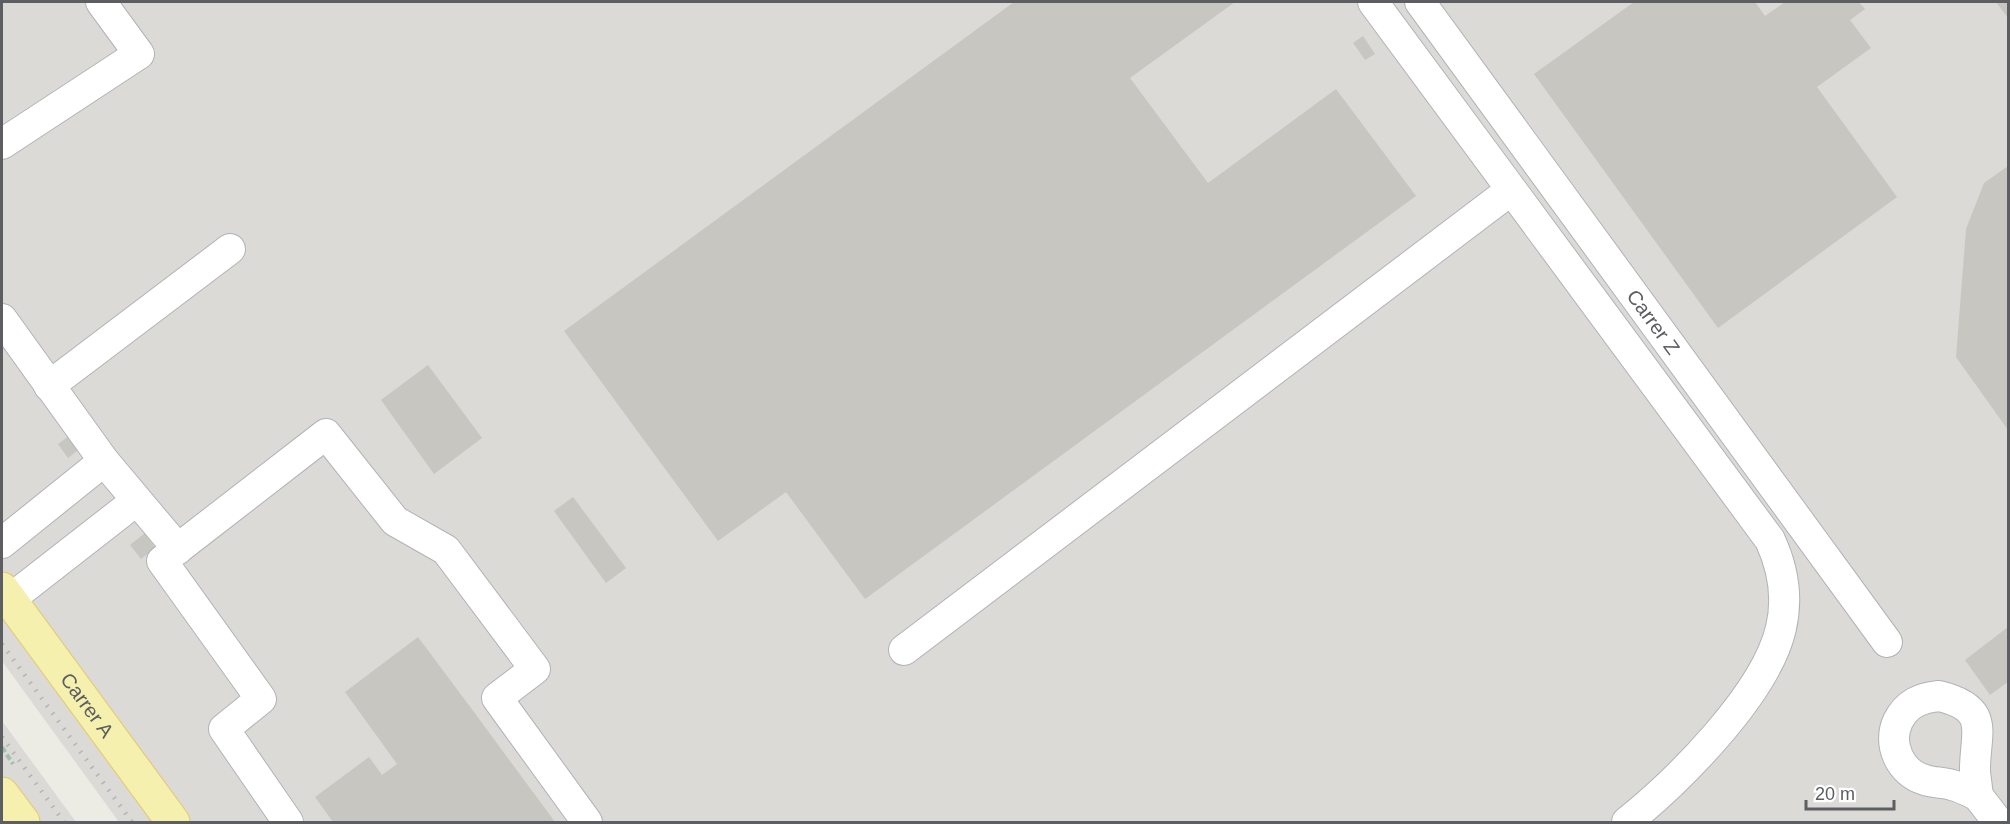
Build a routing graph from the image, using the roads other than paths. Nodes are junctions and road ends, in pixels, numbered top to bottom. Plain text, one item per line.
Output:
1 (101, 2) edge
2 (1373, 2) edge
3 (1420, 2) edge
4 (2, 144) edge
5 (1511, 190) junction
6 (230, 249) dead end
7 (2, 319) edge
8 (49, 386) junction
9 (104, 461) junction
10 (135, 501) junction
11 (2, 543) edge
12 (178, 549) junction
13 (5, 594) edge
14 (1887, 642) dead end
15 (904, 650) dead end
16 (2, 794) edge
17 (1978, 796) dead end
18 (23, 822) edge
19 (173, 822) edge
20 (288, 822) edge
21 (587, 822) edge
22 (1627, 822) edge
23 (1998, 822) edge

1 - 4 street
2 - 5 street, Carrer Z
3 - 14 street, Carrer Z
5 - 15 street
5 - 22 street, Carrer Z
6 - 8 street
7 - 8 street
8 - 9 street
9 - 10 street
9 - 11 street
10 - 12 street
10 - 13 street
12 - 20 street
12 - 21 street
13 - 19 main road, Carrer A
16 - 18 main road
17 - 23 street

